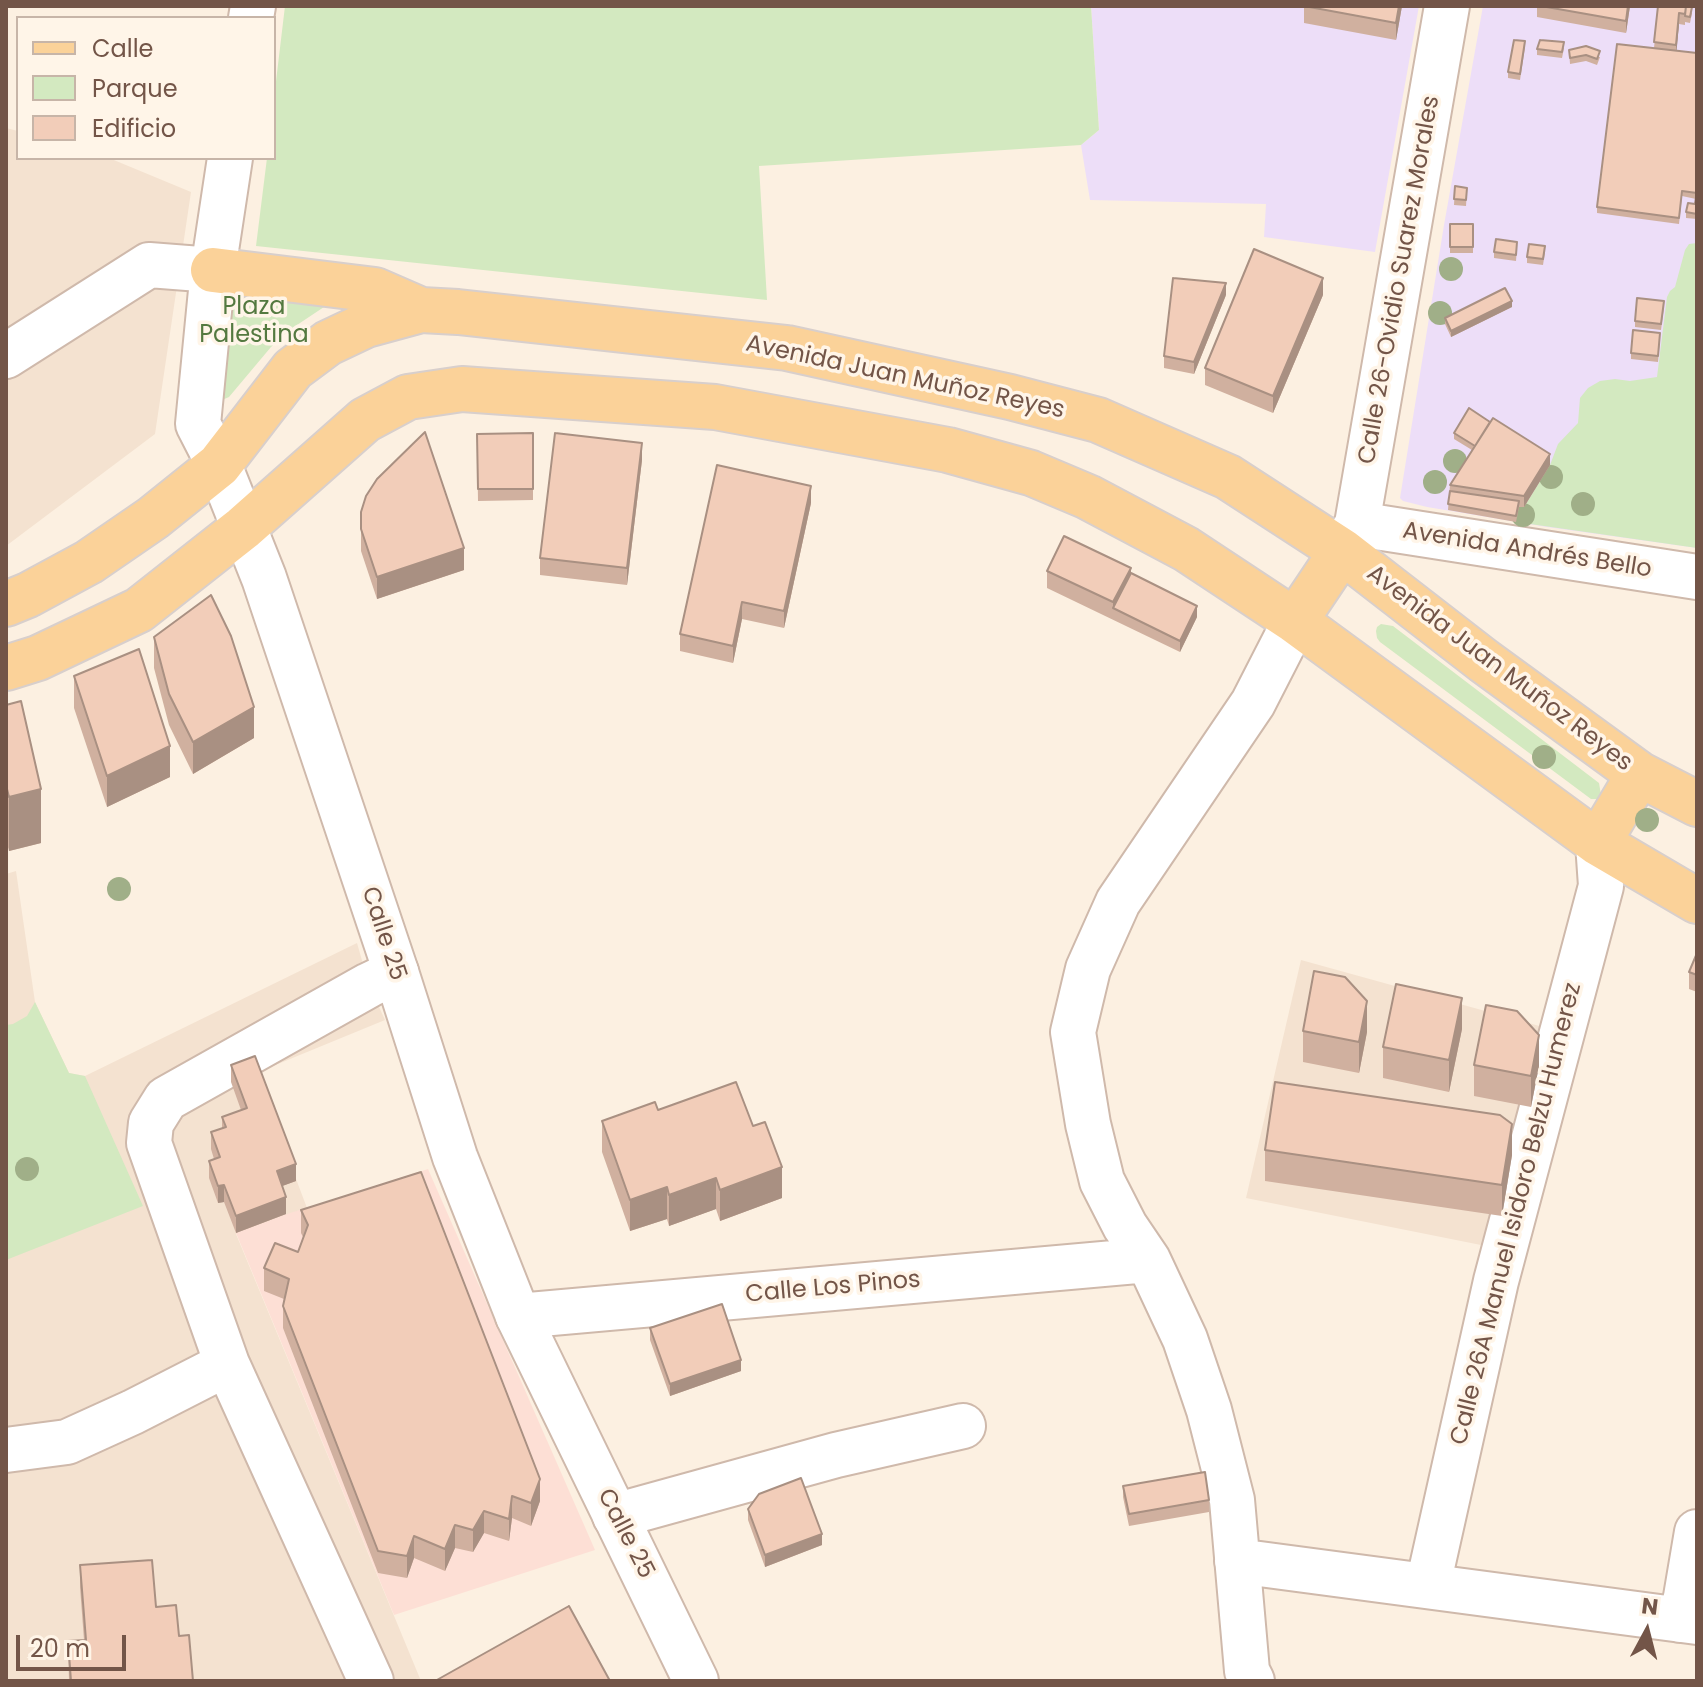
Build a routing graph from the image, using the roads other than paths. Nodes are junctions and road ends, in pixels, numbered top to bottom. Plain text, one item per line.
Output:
1 (1447, 6) edge
2 (230, 160) edge
3 (213, 270) junction
4 (421, 310) junction
5 (6, 356) edge
6 (219, 465) junction
7 (243, 528) junction
8 (1350, 538) junction
9 (1697, 577) edge
10 (6, 604) edge
11 (1295, 621) junction
12 (6, 668) edge
13 (1639, 774) junction
14 (1697, 804) edge
15 (1598, 843) junction
16 (1697, 901) edge
17 (396, 972) junction
18 (1148, 1260) junction
19 (518, 1316) junction
20 (227, 1364) junction
21 (963, 1426) dead end
22 (6, 1450) edge
23 (615, 1516) junction
24 (1697, 1532) edge
25 (1237, 1561) junction
26 (1428, 1585) junction
27 (1689, 1621) edge
28 (371, 1681) edge
29 (696, 1681) edge
30 (1252, 1681) edge

1 - 8 street, Calle 26-Ovidio Suarez Morales
2 - 3 street, Calle 25
3 - 4 main road
3 - 5 street
3 - 6 street, Calle 25
4 - 6 main road, Avenida Juan Muñoz Reyes
4 - 8 main road, Avenida Juan Muñoz Reyes
6 - 7 street, Calle 25
6 - 10 main road, Avenida Juan Muñoz Reyes
7 - 11 main road
7 - 12 main road
7 - 17 street, Calle 25
8 - 9 street, Avenida Andrés Bello
8 - 11 main road
8 - 13 main road, Avenida Juan Muñoz Reyes
11 - 15 main road
11 - 18 street
13 - 14 main road, Avenida Juan Muñoz Reyes
13 - 15 main road
15 - 16 main road
15 - 26 street, Calle 26A Manuel Isidoro Belzu Humerez
17 - 19 street, Calle 25
17 - 20 street
18 - 19 street, Calle Los Pinos
18 - 25 street
19 - 23 street, Calle 25
20 - 22 street
20 - 28 street
21 - 23 street
23 - 29 street, Calle 25
24 - 27 street
25 - 26 street
25 - 30 street
26 - 27 street

